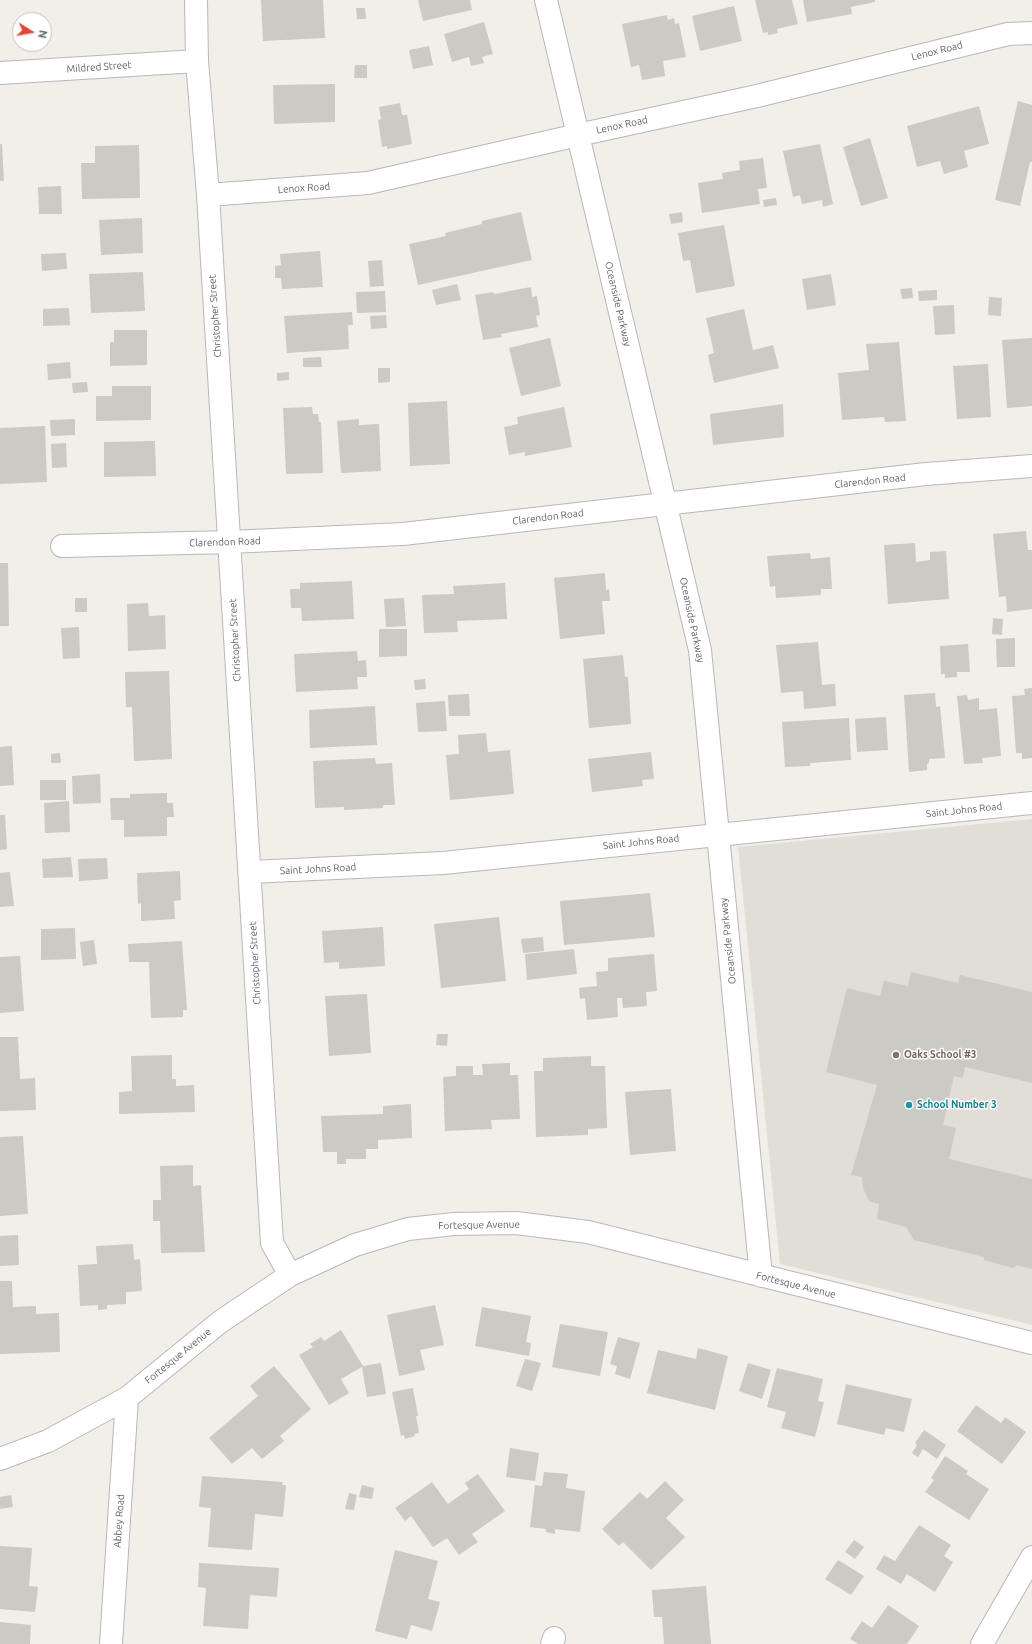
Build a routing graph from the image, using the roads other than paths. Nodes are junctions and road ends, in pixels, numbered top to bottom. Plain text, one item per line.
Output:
1 (196, 0) edge
2 (546, 0) edge
3 (1032, 33) edge
4 (197, 61) junction
5 (0, 73) edge
6 (578, 135) junction
7 (208, 195) junction
8 (1032, 466) edge
9 (666, 504) junction
10 (230, 542) junction
11 (62, 546) dead end
12 (1032, 803) edge
13 (718, 834) junction
14 (250, 872) junction
15 (290, 1275) junction
16 (761, 1276) junction
17 (1032, 1343) edge
18 (127, 1398) junction
19 (0, 1459) edge
20 (1032, 1558) edge
21 (112, 1644) edge
22 (982, 1644) edge

1 - 4 street, Christopher Street
2 - 6 street, Oceanside Parkway
3 - 6 street, Lenox Road
4 - 5 street, Mildred Street
4 - 7 street, Christopher Street
6 - 7 street, Lenox Road
6 - 9 street, Oceanside Parkway
7 - 10 street, Christopher Street
8 - 9 street, Clarendon Road
9 - 10 street, Clarendon Road
9 - 13 street, Oceanside Parkway
10 - 11 street, Clarendon Road
10 - 14 street, Christopher Street
12 - 13 street, Saint Johns Road
13 - 14 street, Saint Johns Road
13 - 16 street, Oceanside Parkway
14 - 15 street, Christopher Street
15 - 16 street, Fortesque Avenue
15 - 18 street, Fortesque Avenue
16 - 17 street, Fortesque Avenue
18 - 19 street, Fortesque Avenue
18 - 21 street, Abbey Road
20 - 22 street

